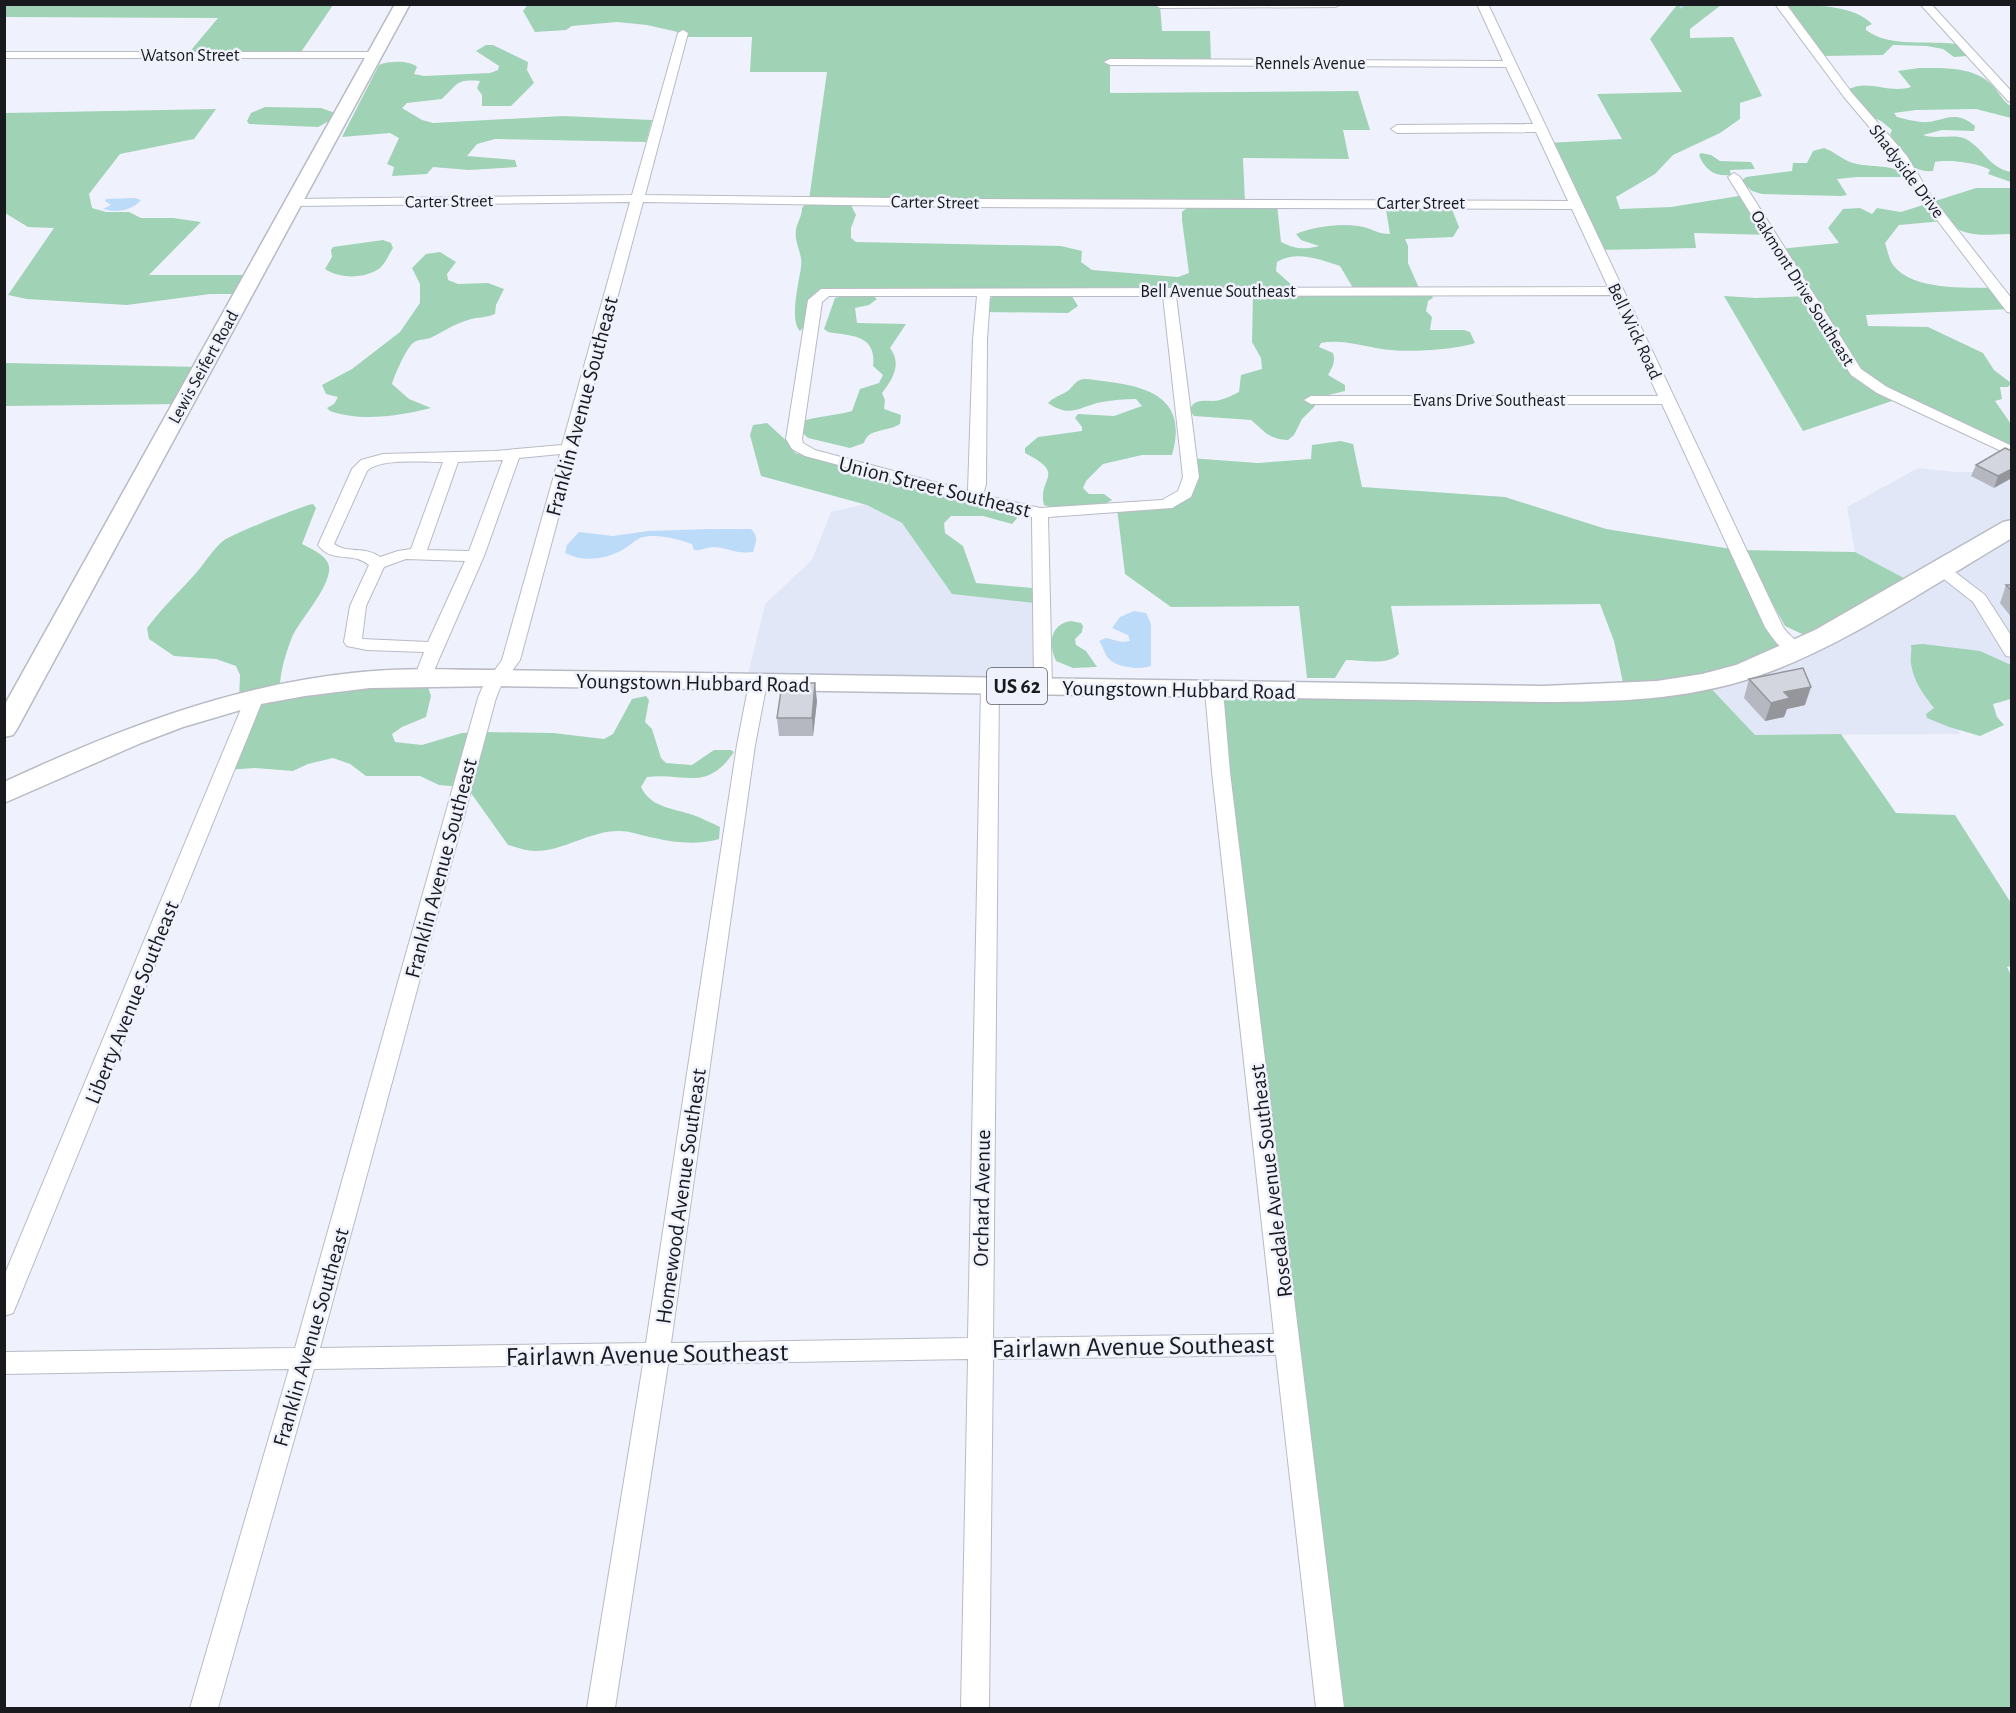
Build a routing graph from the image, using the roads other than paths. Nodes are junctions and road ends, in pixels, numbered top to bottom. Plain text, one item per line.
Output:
1 (403, 4) edge
2 (1160, 4) edge
3 (1336, 4) edge
4 (1482, 4) edge
5 (1780, 4) edge
6 (1925, 4) edge
7 (683, 33) dead end
8 (4, 55) edge
9 (375, 55) junction
10 (1110, 62) dead end
11 (1510, 64) junction
12 (2012, 99) edge
13 (1540, 128) junction
14 (1397, 129) dead end
15 (1734, 177) dead end
16 (636, 199) junction
17 (294, 202) junction
18 (1576, 205) junction
19 (984, 291) junction
20 (1168, 291) junction
21 (1616, 291) junction
22 (2012, 309) edge
23 (1311, 400) dead end
24 (1667, 400) junction
25 (797, 446) joint
26 (569, 449) junction
27 (2012, 452) edge
28 (513, 455) junction
29 (452, 457) junction
30 (975, 497) junction
31 (1040, 513) junction
32 (2012, 527) edge
33 (417, 554) junction
34 (476, 556) junction
35 (377, 564) junction
36 (1941, 569) junction
37 (433, 647) junction
38 (1796, 650) junction
39 (2012, 652) edge
40 (423, 678) junction
41 (498, 678) junction
42 (758, 683) junction
43 (1042, 686) junction
44 (990, 687) junction
45 (1214, 690) junction
46 (255, 697) junction
47 (4, 729) edge
48 (4, 794) edge
49 (4, 1306) edge
50 (1289, 1344) junction
51 (979, 1348) junction
52 (657, 1354) junction
53 (305, 1358) junction
54 (4, 1363) edge
55 (204, 1708) edge
56 (601, 1708) edge
57 (975, 1708) edge
58 (1330, 1708) edge

1 - 9 street, Lewis Seifert Road
2 - 3 street
4 - 11 street, Bell Wick Road
5 - 22 street, Shadyside Drive
6 - 12 street
7 - 16 street, Franklin Avenue Southeast
8 - 9 street, Watson Street
9 - 17 street, Lewis Seifert Road
10 - 11 street, Rennels Avenue
11 - 13 street, Bell Wick Road
13 - 14 street
13 - 18 street, Bell Wick Road
15 - 27 street, Oakmont Drive Southeast
16 - 17 street, Carter Street
16 - 18 street, Carter Street
16 - 26 street, Franklin Avenue Southeast
17 - 47 street, Lewis Seifert Road
18 - 21 street, Bell Wick Road
19 - 20 street, Bell Avenue Southeast
19 - 25 street, Bell Avenue Southeast
19 - 30 street
20 - 21 street, Bell Avenue Southeast
20 - 31 street, Union Street Southeast
21 - 24 street, Bell Wick Road
23 - 24 street, Evans Drive Southeast
24 - 38 street, Bell Wick Road
25 - 30 street, Union Street Southeast
26 - 28 street
26 - 41 street, Franklin Avenue Southeast
28 - 29 street
28 - 34 street
29 - 33 street
29 - 35 street
30 - 31 street, Union Street Southeast
31 - 43 street
32 - 36 main road, Youngstown Hubbard Road / US 62
33 - 34 street
33 - 35 street
34 - 37 street
35 - 37 street
36 - 38 main road, Youngstown Hubbard Road / US 62
36 - 39 street
37 - 40 street
38 - 45 main road, Youngstown Hubbard Road / US 62
40 - 41 main road, Youngstown Hubbard Road / US 62
40 - 46 main road, Youngstown Hubbard Road / US 62
41 - 42 main road, Youngstown Hubbard Road / US 62
41 - 53 street, Franklin Avenue Southeast
42 - 44 main road, Youngstown Hubbard Road / US 62
42 - 52 street, Homewood Avenue Southeast
43 - 44 main road, Youngstown Hubbard Road / US 62
43 - 45 main road, Youngstown Hubbard Road / US 62
44 - 51 street, Orchard Avenue
45 - 50 street, Rosedale Avenue Southeast
46 - 48 main road, Youngstown Hubbard Road / US 62
46 - 49 street, Liberty Avenue Southeast
50 - 51 street, Fairlawn Avenue Southeast
50 - 58 street, Rosedale Avenue Southeast
51 - 52 street, Fairlawn Avenue Southeast
51 - 57 street, Orchard Avenue
52 - 53 street, Fairlawn Avenue Southeast
52 - 56 street, Homewood Avenue Southeast
53 - 54 street, Fairlawn Avenue Southeast
53 - 55 street, Franklin Avenue Southeast

